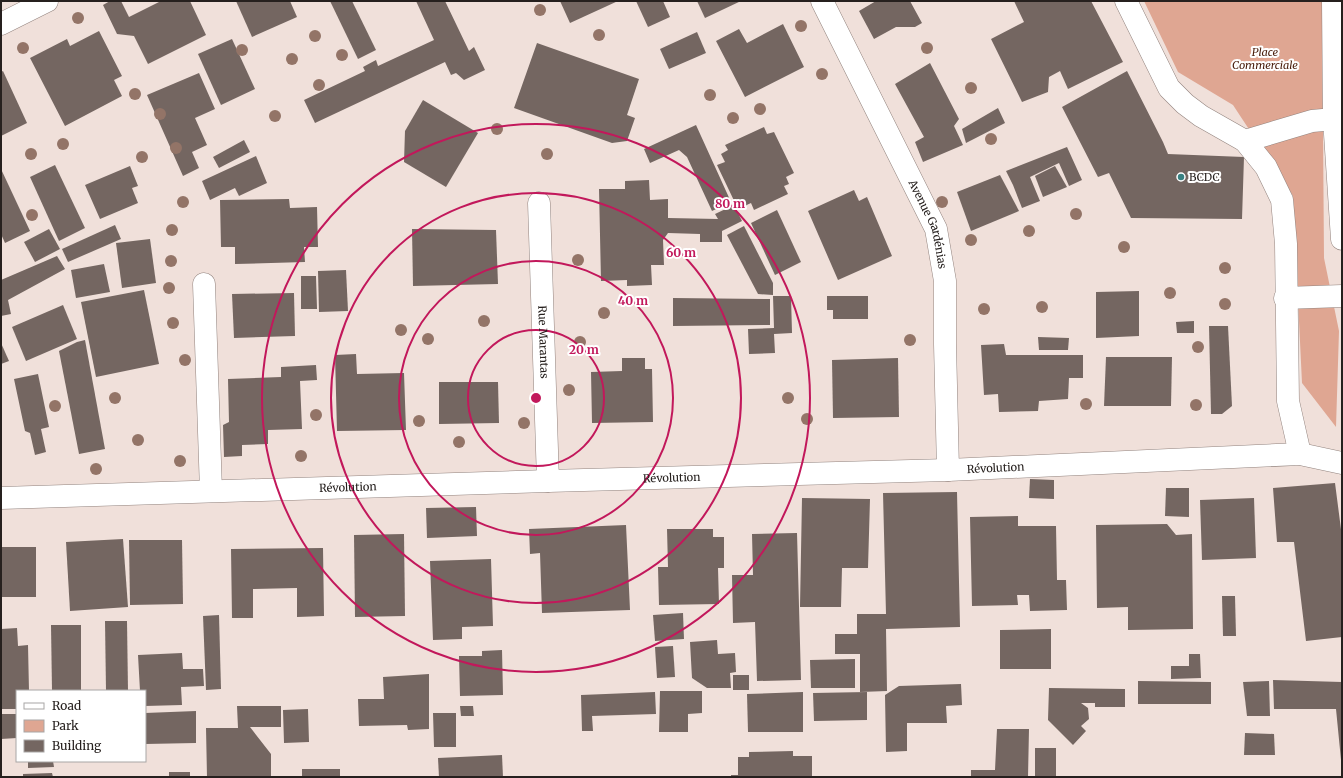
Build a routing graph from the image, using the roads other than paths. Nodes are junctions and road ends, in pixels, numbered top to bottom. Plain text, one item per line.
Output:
1 (47, 1) edge
2 (822, 1) edge
3 (1126, 1) edge
4 (1333, 1) edge
5 (1, 24) edge
6 (1334, 119) junction
7 (1245, 141) junction
8 (538, 203) dead end
9 (1342, 239) edge
10 (204, 284) dead end
11 (1342, 296) edge
12 (1285, 298) junction
13 (1300, 454) junction
14 (1342, 464) edge
15 (948, 470) junction
16 (548, 481) junction
17 (210, 491) junction
18 (1, 498) edge

1 - 5 street
2 - 15 street, Avenue Gardénias
3 - 7 street
4 - 6 street
6 - 7 street
6 - 9 street
7 - 12 street
8 - 16 street, Rue Marantas
10 - 17 street
11 - 12 street
12 - 13 street
13 - 14 street, Révolution
13 - 15 street, Révolution
15 - 16 street, Révolution
16 - 17 street, Révolution
17 - 18 street, Révolution

